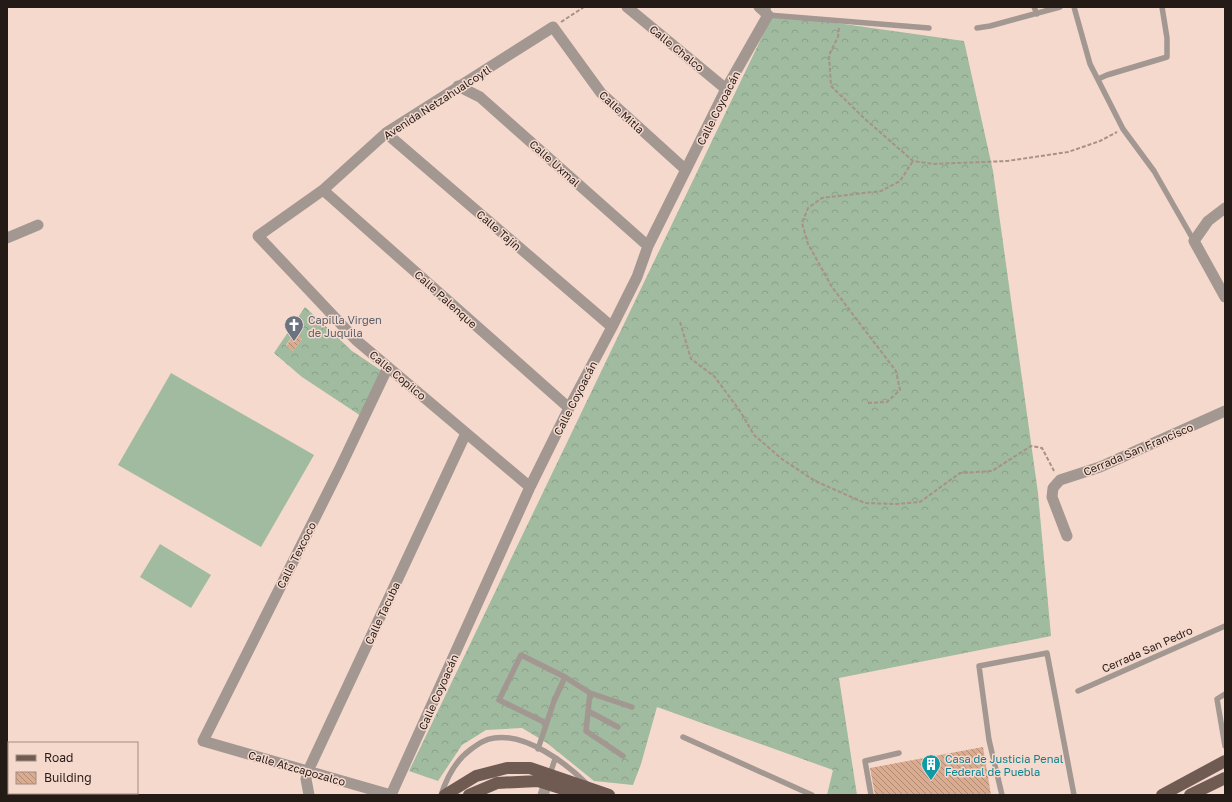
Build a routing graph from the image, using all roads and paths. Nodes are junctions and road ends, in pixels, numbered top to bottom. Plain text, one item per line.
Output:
1 (584, 7) edge
2 (627, 7) edge
3 (759, 7) edge
4 (1034, 7) edge
5 (1060, 7) edge
6 (1074, 7) edge
7 (1162, 7) edge
8 (768, 11) edge
9 (1036, 14) junction
10 (839, 20) junction
11 (553, 27) junction
12 (928, 28) dead end
13 (977, 28) dead end
14 (1098, 79) junction
15 (458, 86) junction
16 (726, 88) junction
17 (1123, 129) junction
18 (386, 133) junction
19 (913, 161) junction
20 (686, 170) junction
21 (323, 190) junction
22 (1225, 208) edge
23 (38, 225) dead end
24 (258, 236) joint
25 (7, 238) edge
26 (1194, 241) junction
27 (648, 246) junction
28 (1222, 286) edge
29 (1225, 297) edge
30 (680, 322) dead end
31 (612, 327) junction
32 (388, 367) junction
33 (868, 402) dead end
34 (569, 408) junction
35 (1225, 411) edge
36 (466, 433) junction
37 (1057, 484) junction
38 (530, 487) junction
39 (1067, 536) dead end
40 (1225, 626) edge
41 (565, 677) junction
42 (1078, 691) dead end
43 (590, 692) junction
44 (1225, 694) edge
45 (632, 707) dead end
46 (588, 711) junction
47 (546, 722) junction
48 (618, 728) dead end
49 (683, 737) dead end
50 (203, 741) joint
51 (1225, 746) edge
52 (538, 748) junction
53 (898, 753) dead end
54 (623, 756) dead end
55 (555, 759) junction
56 (1225, 761) edge
57 (308, 771) junction
58 (1225, 778) edge
59 (547, 785) edge
60 (593, 790) junction
61 (309, 795) edge
62 (391, 795) edge
63 (441, 795) edge
64 (444, 795) edge
65 (469, 795) edge
66 (582, 795) edge
67 (609, 795) edge
68 (812, 795) edge
69 (871, 795) edge
70 (1002, 795) edge
71 (1074, 795) edge
72 (1162, 795) edge
73 (1190, 795) edge

1 - 11 path
2 - 16 street, Calle Chalco
3 - 8 street
4 - 9 lane
5 - 9 lane
6 - 14 lane
7 - 14 lane
8 - 10 lane
8 - 16 street, Calle Coyoacán
9 - 13 lane
10 - 12 lane
10 - 19 path
11 - 15 street, Avenida Netzahualcoytl
11 - 20 street, Calle Mitla
14 - 17 lane
15 - 18 street, Avenida Netzahualcoytl
15 - 27 street, Calle Uxmal
16 - 20 street, Calle Coyoacán
17 - 19 path
17 - 26 lane
18 - 21 street, Avenida Netzahualcoytl
18 - 31 street, Calle Tajín
19 - 33 path
20 - 27 street, Calle Coyoacán
21 - 24 street, Avenida Netzahualcoytl
21 - 34 street, Calle Palenque
22 - 26 street
23 - 25 street
24 - 32 street, Calle Copilco
26 - 28 street
27 - 31 street, Calle Coyoacán
28 - 29 street
30 - 37 path
31 - 34 street, Calle Coyoacán
32 - 36 street, Calle Copilco
32 - 50 street, Calle Texcoco
34 - 38 street, Calle Coyoacán
35 - 37 street, Cerrada San Francisco
36 - 38 street, Calle Copilco
36 - 57 street, Calle Tacuba
37 - 39 street
38 - 62 street, Calle Coyoacán
40 - 42 lane, Cerrada San Pedro
41 - 43 lane
41 - 47 lane
41 - 47 lane
43 - 45 lane
43 - 46 lane
44 - 51 lane
46 - 48 lane
46 - 54 lane
47 - 52 lane
49 - 68 lane
50 - 57 street, Calle Atzcapozalco
52 - 55 lane
52 - 63 lane
53 - 69 lane
55 - 59 lane
55 - 60 lane
56 - 72 main road
57 - 61 street, Calle Tacuba
57 - 62 street, Calle Atzcapozalco
58 - 73 main road
59 - 60 main road
59 - 64 main road
59 - 65 main road
59 - 66 main road
60 - 67 main road
70 - 71 lane

